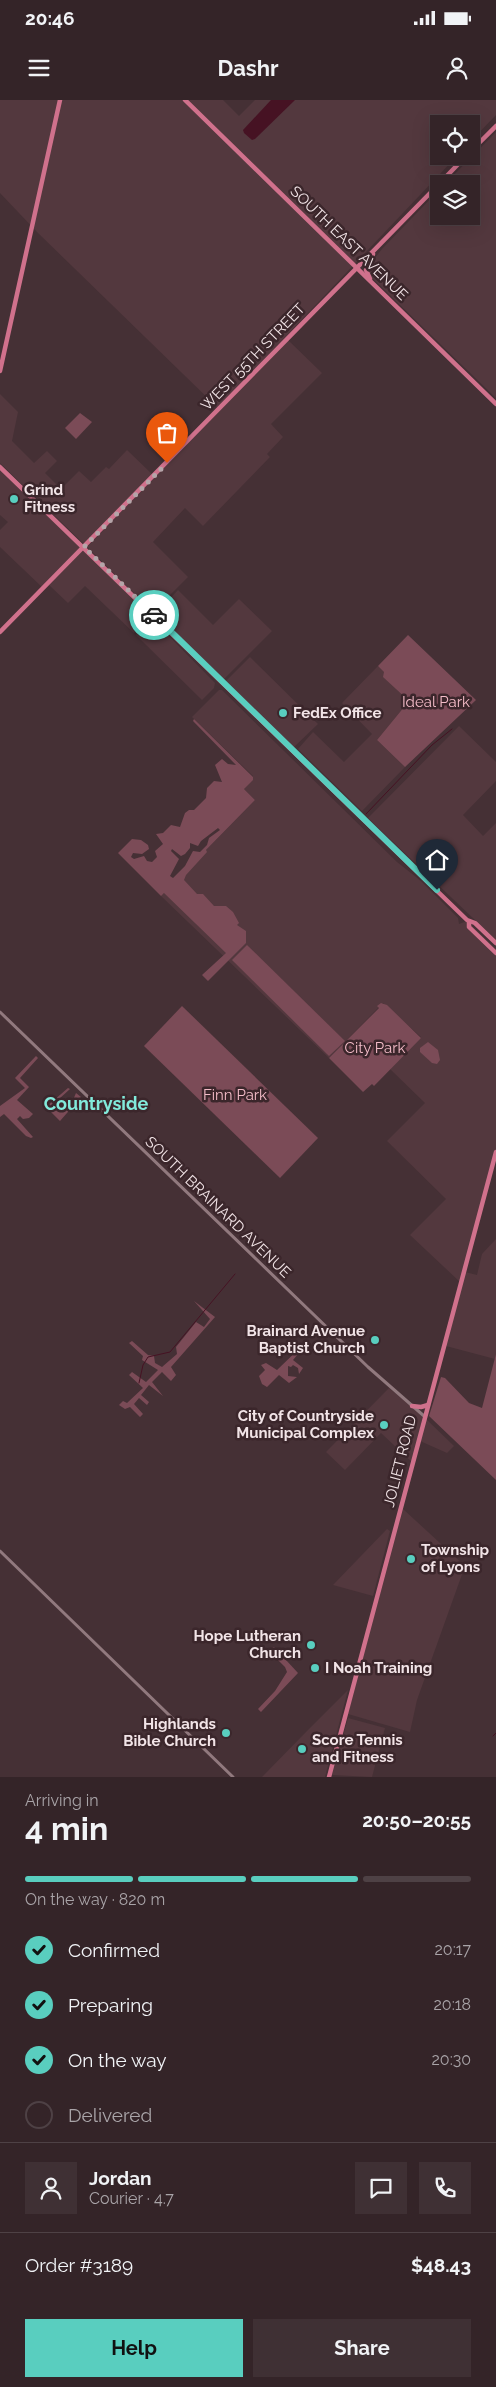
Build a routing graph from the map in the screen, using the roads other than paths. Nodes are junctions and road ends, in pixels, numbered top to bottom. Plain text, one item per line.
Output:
1 (60, 100) edge
2 (185, 100) edge
3 (496, 126) edge
4 (480, 142) edge
5 (457, 165) edge
6 (448, 175) edge
7 (430, 193) edge
8 (375, 250) junction
9 (357, 268) junction
10 (381, 291) junction
11 (0, 371) edge
12 (496, 404) edge
13 (0, 467) edge
14 (84, 547) junction
15 (0, 632) edge
16 (469, 922) junction
17 (496, 943) edge
18 (496, 953) edge
19 (0, 1012) edge
20 (496, 1152) edge
21 (428, 1405) junction
22 (412, 1406) junction
23 (424, 1416) junction
24 (0, 1551) edge
25 (233, 1777) edge
26 (329, 1777) edge

1 - 11 main road
2 - 9 main road, SOUTH EAST AVENUE
3 - 4 main road
5 - 6 main road, WEST 55TH STREET
7 - 8 main road, WEST 55TH STREET
8 - 9 main road, WEST 55TH STREET
8 - 10 main road
9 - 10 main road, SOUTH EAST AVENUE
9 - 14 main road, WEST 55TH STREET
10 - 12 main road, SOUTH EAST AVENUE
13 - 14 main road
14 - 15 main road, WEST 55TH STREET
14 - 16 main road
16 - 17 main road
16 - 18 main road
19 - 22 street, SOUTH BRAINARD AVENUE
20 - 21 main road, JOLIET ROAD
21 - 22 main road
21 - 23 main road, JOLIET ROAD
22 - 23 street, SOUTH BRAINARD AVENUE
23 - 26 main road, JOLIET ROAD
24 - 25 street

